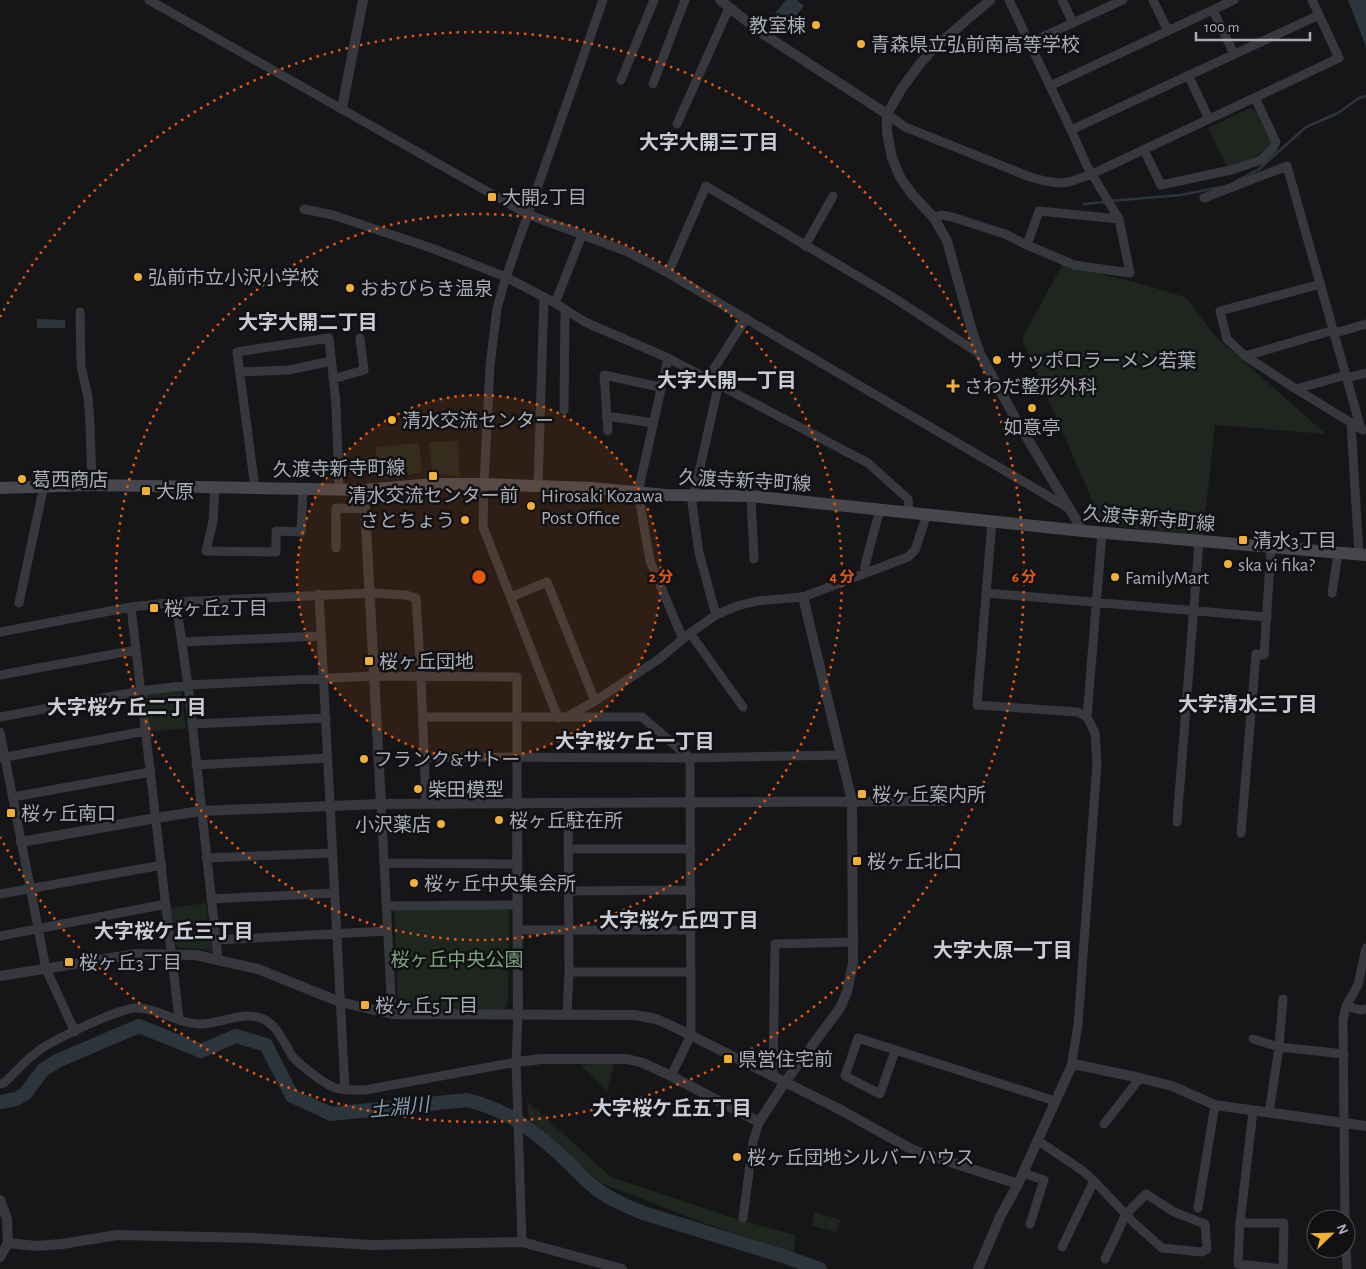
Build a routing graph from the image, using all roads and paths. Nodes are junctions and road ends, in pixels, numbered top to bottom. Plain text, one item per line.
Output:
1 (149, 0) edge
2 (363, 0) edge
3 (603, 0) edge
4 (654, 0) edge
5 (685, 0) edge
6 (720, 0) edge
7 (990, 0) edge
8 (1009, 0) edge
9 (1062, 0) edge
10 (1123, 0) edge
11 (1153, 0) edge
12 (1234, 0) edge
13 (1312, 0) edge
14 (730, 8) junction
15 (1214, 10) junction
16 (1319, 15) junction
17 (1073, 23) junction
18 (1168, 31) junction
19 (1029, 43) junction
20 (1234, 54) junction
21 (1188, 75) junction
22 (621, 80) dead end
23 (653, 84) dead end
24 (1050, 86) junction
25 (1255, 98) junction
26 (342, 108) junction
27 (887, 114) junction
28 (1209, 119) junction
29 (677, 124) dead end
30 (1071, 130) junction
31 (1144, 150) junction
32 (1092, 174) junction
33 (833, 196) dead end
34 (1204, 198) dead end
35 (304, 209) dead end
36 (527, 214) junction
37 (934, 218) junction
38 (1119, 219) junction
39 (582, 235) junction
40 (1027, 245) junction
41 (805, 246) junction
42 (668, 273) junction
43 (506, 277) junction
44 (1321, 284) junction
45 (544, 297) junction
46 (555, 302) junction
47 (565, 309) junction
48 (80, 312) dead end
49 (746, 318) junction
50 (1366, 324) edge
51 (1334, 331) junction
52 (360, 338) dead end
53 (980, 354) junction
54 (1245, 356) junction
55 (668, 358) junction
56 (331, 361) junction
57 (240, 372) junction
58 (1366, 373) edge
59 (1347, 377) junction
60 (708, 378) junction
61 (333, 379) junction
62 (718, 383) junction
63 (660, 388) junction
64 (1296, 389) junction
65 (564, 410) dead end
66 (606, 416) junction
67 (1351, 422) junction
68 (653, 423) junction
69 (1364, 430) edge
70 (608, 431) dead end
71 (484, 484) junction
72 (44, 485) junction
73 (92, 485) junction
74 (538, 485) junction
75 (215, 487) junction
76 (0, 488) edge
77 (255, 488) junction
78 (303, 490) junction
79 (339, 490) junction
80 (364, 490) junction
81 (638, 492) junction
82 (694, 495) junction
83 (751, 496) junction
84 (880, 509) junction
85 (1070, 509) junction
86 (365, 510) junction
87 (909, 512) junction
88 (927, 514) junction
89 (992, 521) junction
90 (1083, 531) junction
91 (1102, 533) junction
92 (1199, 542) junction
93 (336, 548) dead end
94 (1270, 548) junction
95 (1338, 554) junction
96 (1363, 555) edge
97 (754, 559) dead end
98 (865, 573) junction
99 (370, 593) junction
100 (986, 593) junction
101 (1332, 593) dead end
102 (319, 594) junction
103 (511, 596) junction
104 (804, 597) junction
105 (176, 602) junction
106 (19, 603) dead end
107 (1097, 603) junction
108 (131, 607) junction
109 (1194, 611) junction
110 (716, 615) junction
111 (1267, 617) junction
112 (0, 632) edge
113 (321, 636) junction
114 (686, 636) junction
115 (182, 642) junction
116 (136, 650) junction
117 (0, 675) edge
118 (374, 676) junction
119 (421, 677) junction
120 (323, 678) junction
121 (188, 685) junction
122 (141, 690) junction
123 (595, 700) junction
124 (743, 707) dead end
125 (0, 717) edge
126 (423, 717) junction
127 (1087, 717) junction
128 (326, 718) junction
129 (517, 718) junction
130 (562, 718) junction
131 (192, 724) junction
132 (146, 731) junction
133 (0, 732) edge
134 (841, 755) junction
135 (2, 757) edge
136 (328, 758) junction
137 (424, 758) junction
138 (517, 758) junction
139 (690, 758) junction
140 (196, 766) junction
141 (150, 772) junction
142 (13, 797) junction
143 (852, 801) junction
144 (944, 801) dead end
145 (518, 802) junction
146 (691, 802) junction
147 (426, 803) junction
148 (568, 803) junction
149 (382, 804) junction
150 (331, 806) junction
151 (201, 811) junction
152 (156, 818) junction
153 (1177, 822) dead end
154 (1241, 833) dead end
155 (21, 842) junction
156 (569, 849) junction
157 (691, 849) junction
158 (333, 853) junction
159 (206, 858) junction
160 (384, 863) junction
161 (518, 864) junction
162 (162, 865) junction
163 (30, 888) junction
164 (691, 890) junction
165 (569, 891) junction
166 (335, 893) junction
167 (0, 894) edge
168 (211, 899) junction
169 (166, 904) junction
170 (518, 905) junction
171 (386, 906) junction
172 (38, 929) junction
173 (518, 930) junction
174 (692, 930) junction
175 (387, 931) junction
176 (569, 931) junction
177 (337, 933) junction
178 (0, 936) edge
179 (216, 940) junction
180 (854, 942) junction
181 (1366, 948) edge
182 (172, 954) junction
183 (218, 959) junction
184 (46, 969) junction
185 (569, 972) junction
186 (691, 972) junction
187 (0, 976) edge
188 (1283, 999) dead end
189 (340, 1002) junction
190 (1346, 1006) junction
191 (1366, 1009) edge
192 (392, 1014) junction
193 (518, 1014) junction
194 (567, 1014) junction
195 (179, 1019) junction
196 (75, 1032) junction
197 (691, 1035) junction
198 (1253, 1039) dead end
199 (1279, 1047) junction
200 (895, 1050) junction
201 (1344, 1054) junction
202 (516, 1062) junction
203 (1071, 1066) junction
204 (671, 1076) junction
205 (773, 1076) junction
206 (1140, 1078) junction
207 (785, 1082) junction
208 (0, 1084) edge
209 (345, 1090) junction
210 (1055, 1101) junction
211 (1215, 1105) junction
212 (1253, 1111) junction
213 (1268, 1113) junction
214 (759, 1122) junction
215 (1344, 1123) junction
216 (1104, 1124) dead end
217 (1366, 1126) edge
218 (1038, 1140) junction
219 (1023, 1173) junction
220 (1094, 1181) junction
221 (1018, 1184) junction
222 (0, 1200) edge
223 (1198, 1208) dead end
224 (1345, 1209) edge
225 (1126, 1214) junction
226 (743, 1218) dead end
227 (1240, 1223) junction
228 (1030, 1224) dead end
229 (4, 1242) edge
230 (522, 1242) junction
231 (1062, 1247) dead end
232 (0, 1257) edge
233 (1105, 1259) dead end
234 (622, 1269) edge
235 (978, 1269) edge

1 - 26 street
2 - 26 street
3 - 36 street
4 - 22 street
5 - 23 street
6 - 14 street
7 - 27 street
8 - 19 street
9 - 17 street
10 - 17 street
11 - 18 street
12 - 15 street
13 - 16 street
14 - 27 street
14 - 29 street
15 - 18 street
15 - 20 street
16 - 20 street
16 - 25 street
17 - 19 street
18 - 24 street
19 - 24 street
20 - 21 street
21 - 28 street
21 - 30 street
24 - 30 street
25 - 28 street
25 - 31 street
26 - 36 street
27 - 32 street
27 - 37 street
28 - 31 street
30 - 32 street
31 - 32 street
32 - 38 street
33 - 41 street
34 - 44 street
35 - 43 street
36 - 39 street
36 - 43 street
37 - 40 street
37 - 53 street
38 - 40 street
38 - 40 street
39 - 42 street
39 - 46 street
41 - 42 street
41 - 53 street
42 - 49 street
43 - 45 street
43 - 71 street
44 - 51 street
44 - 54 street
45 - 46 street
45 - 74 street
46 - 47 street
47 - 55 street
47 - 65 street
48 - 73 street
49 - 60 street
49 - 85 street
50 - 51 street
51 - 54 street
51 - 59 street
52 - 61 street
53 - 85 street
54 - 64 street
55 - 60 street
55 - 63 street
56 - 57 street
56 - 57 street
56 - 61 street
57 - 77 street
58 - 59 street
59 - 64 street
59 - 69 street
60 - 62 street
61 - 79 street
62 - 82 street
62 - 87 street
63 - 66 street
63 - 68 street
64 - 67 street
66 - 68 street
66 - 70 street
67 - 69 street
67 - 96 street
68 - 81 street
71 - 74 main road, 久渡寺新寺町線
71 - 80 main road, 久渡寺新寺町線
71 - 103 street
72 - 73 main road, 久渡寺新寺町線
72 - 76 main road, 久渡寺新寺町線
72 - 106 street
73 - 75 main road, 久渡寺新寺町線
74 - 81 main road, 久渡寺新寺町線
75 - 77 main road, 久渡寺新寺町線
75 - 78 street
77 - 78 main road, 久渡寺新寺町線
78 - 79 main road, 久渡寺新寺町線
79 - 80 main road, 久渡寺新寺町線
80 - 86 street
81 - 82 main road, 久渡寺新寺町線
81 - 114 street
82 - 83 main road, 久渡寺新寺町線
82 - 110 street
83 - 84 main road, 久渡寺新寺町線
83 - 97 street
84 - 87 main road, 久渡寺新寺町線
84 - 98 street
85 - 90 street
86 - 93 street
86 - 99 street
87 - 88 main road, 久渡寺新寺町線
88 - 89 main road, 久渡寺新寺町線
88 - 98 street
89 - 90 main road, 久渡寺新寺町線
89 - 100 street
90 - 91 main road, 久渡寺新寺町線
91 - 92 main road, 久渡寺新寺町線
91 - 107 street
92 - 94 main road, 久渡寺新寺町線
92 - 109 street
94 - 95 main road, 久渡寺新寺町線
94 - 111 street
95 - 96 main road, 久渡寺新寺町線
95 - 101 street
98 - 104 street
99 - 102 street
99 - 118 street
99 - 119 street
100 - 107 street
100 - 127 street
102 - 105 street
102 - 113 street
103 - 123 street
103 - 130 street
104 - 110 street
104 - 134 street
105 - 108 street
105 - 115 street
107 - 109 street
107 - 127 street
108 - 112 street
108 - 116 street
109 - 111 street
109 - 153 street
110 - 114 street
111 - 154 street
113 - 115 street
113 - 120 street
114 - 123 street
114 - 124 street
115 - 121 street
116 - 117 street
116 - 122 street
118 - 119 street
118 - 120 street
118 - 149 street
119 - 126 street
119 - 129 street
120 - 121 street
120 - 128 street
121 - 122 street
121 - 131 street
122 - 125 street
122 - 132 street
123 - 130 street
126 - 129 street
126 - 137 street
127 - 203 street
128 - 131 street
128 - 136 street
129 - 130 street
129 - 138 street
130 - 139 street
131 - 140 street
132 - 135 street
132 - 141 street
133 - 135 street
134 - 139 street
134 - 143 street
135 - 142 street
136 - 140 street
136 - 150 street
137 - 138 street
137 - 147 street
138 - 139 street
138 - 145 street
139 - 146 street
140 - 151 street
141 - 142 street
141 - 152 street
142 - 155 street
143 - 144 street
143 - 146 street
143 - 180 street
145 - 147 street
145 - 148 street
145 - 161 street
146 - 148 street
146 - 157 street
147 - 149 street
148 - 156 street
149 - 150 street
149 - 160 street
150 - 151 street
150 - 158 street
151 - 152 street
151 - 159 street
152 - 155 street
152 - 162 street
155 - 163 street
156 - 157 street
156 - 165 street
157 - 164 street
158 - 159 street
158 - 166 street
159 - 168 street
160 - 161 street
160 - 171 street
161 - 170 street
162 - 163 street
162 - 169 street
163 - 167 street
163 - 172 street
164 - 165 street
164 - 174 street
165 - 176 street
166 - 168 street
166 - 177 street
168 - 179 street
169 - 172 street
169 - 182 street
170 - 171 street
170 - 173 street
171 - 175 street
172 - 178 street
172 - 184 street
173 - 176 street
173 - 193 street
174 - 176 street
174 - 186 street
175 - 177 street
175 - 192 street
176 - 185 street
177 - 179 street
177 - 189 street
179 - 183 street
180 - 205 street
180 - 207 street
181 - 190 street
182 - 183 street
182 - 184 street
182 - 195 street
183 - 189 street
184 - 187 street
184 - 196 street
185 - 186 street
185 - 194 street
186 - 197 street
188 - 199 street
189 - 192 street
189 - 209 street
190 - 191 street
190 - 201 street
192 - 193 street
193 - 194 street
193 - 202 street
194 - 197 street
195 - 196 street
195 - 209 street
196 - 208 street
197 - 204 street
197 - 205 street
198 - 199 street
199 - 201 street
199 - 213 street
200 - 200 street
200 - 210 street
201 - 215 street
202 - 204 street
202 - 209 street
202 - 230 street
203 - 206 street
203 - 210 street
204 - 214 street
205 - 207 street
206 - 211 street
206 - 216 street
207 - 214 street
207 - 221 street
210 - 218 street
211 - 212 street
211 - 223 street
212 - 213 street
212 - 227 street
213 - 215 street
214 - 226 street
215 - 217 street
215 - 224 street
218 - 219 street
218 - 220 street
219 - 221 street
219 - 228 street
220 - 225 street
220 - 231 street
221 - 235 street
222 - 229 street
225 - 225 street
225 - 233 street
227 - 227 street
229 - 230 street
229 - 232 street
230 - 234 street

